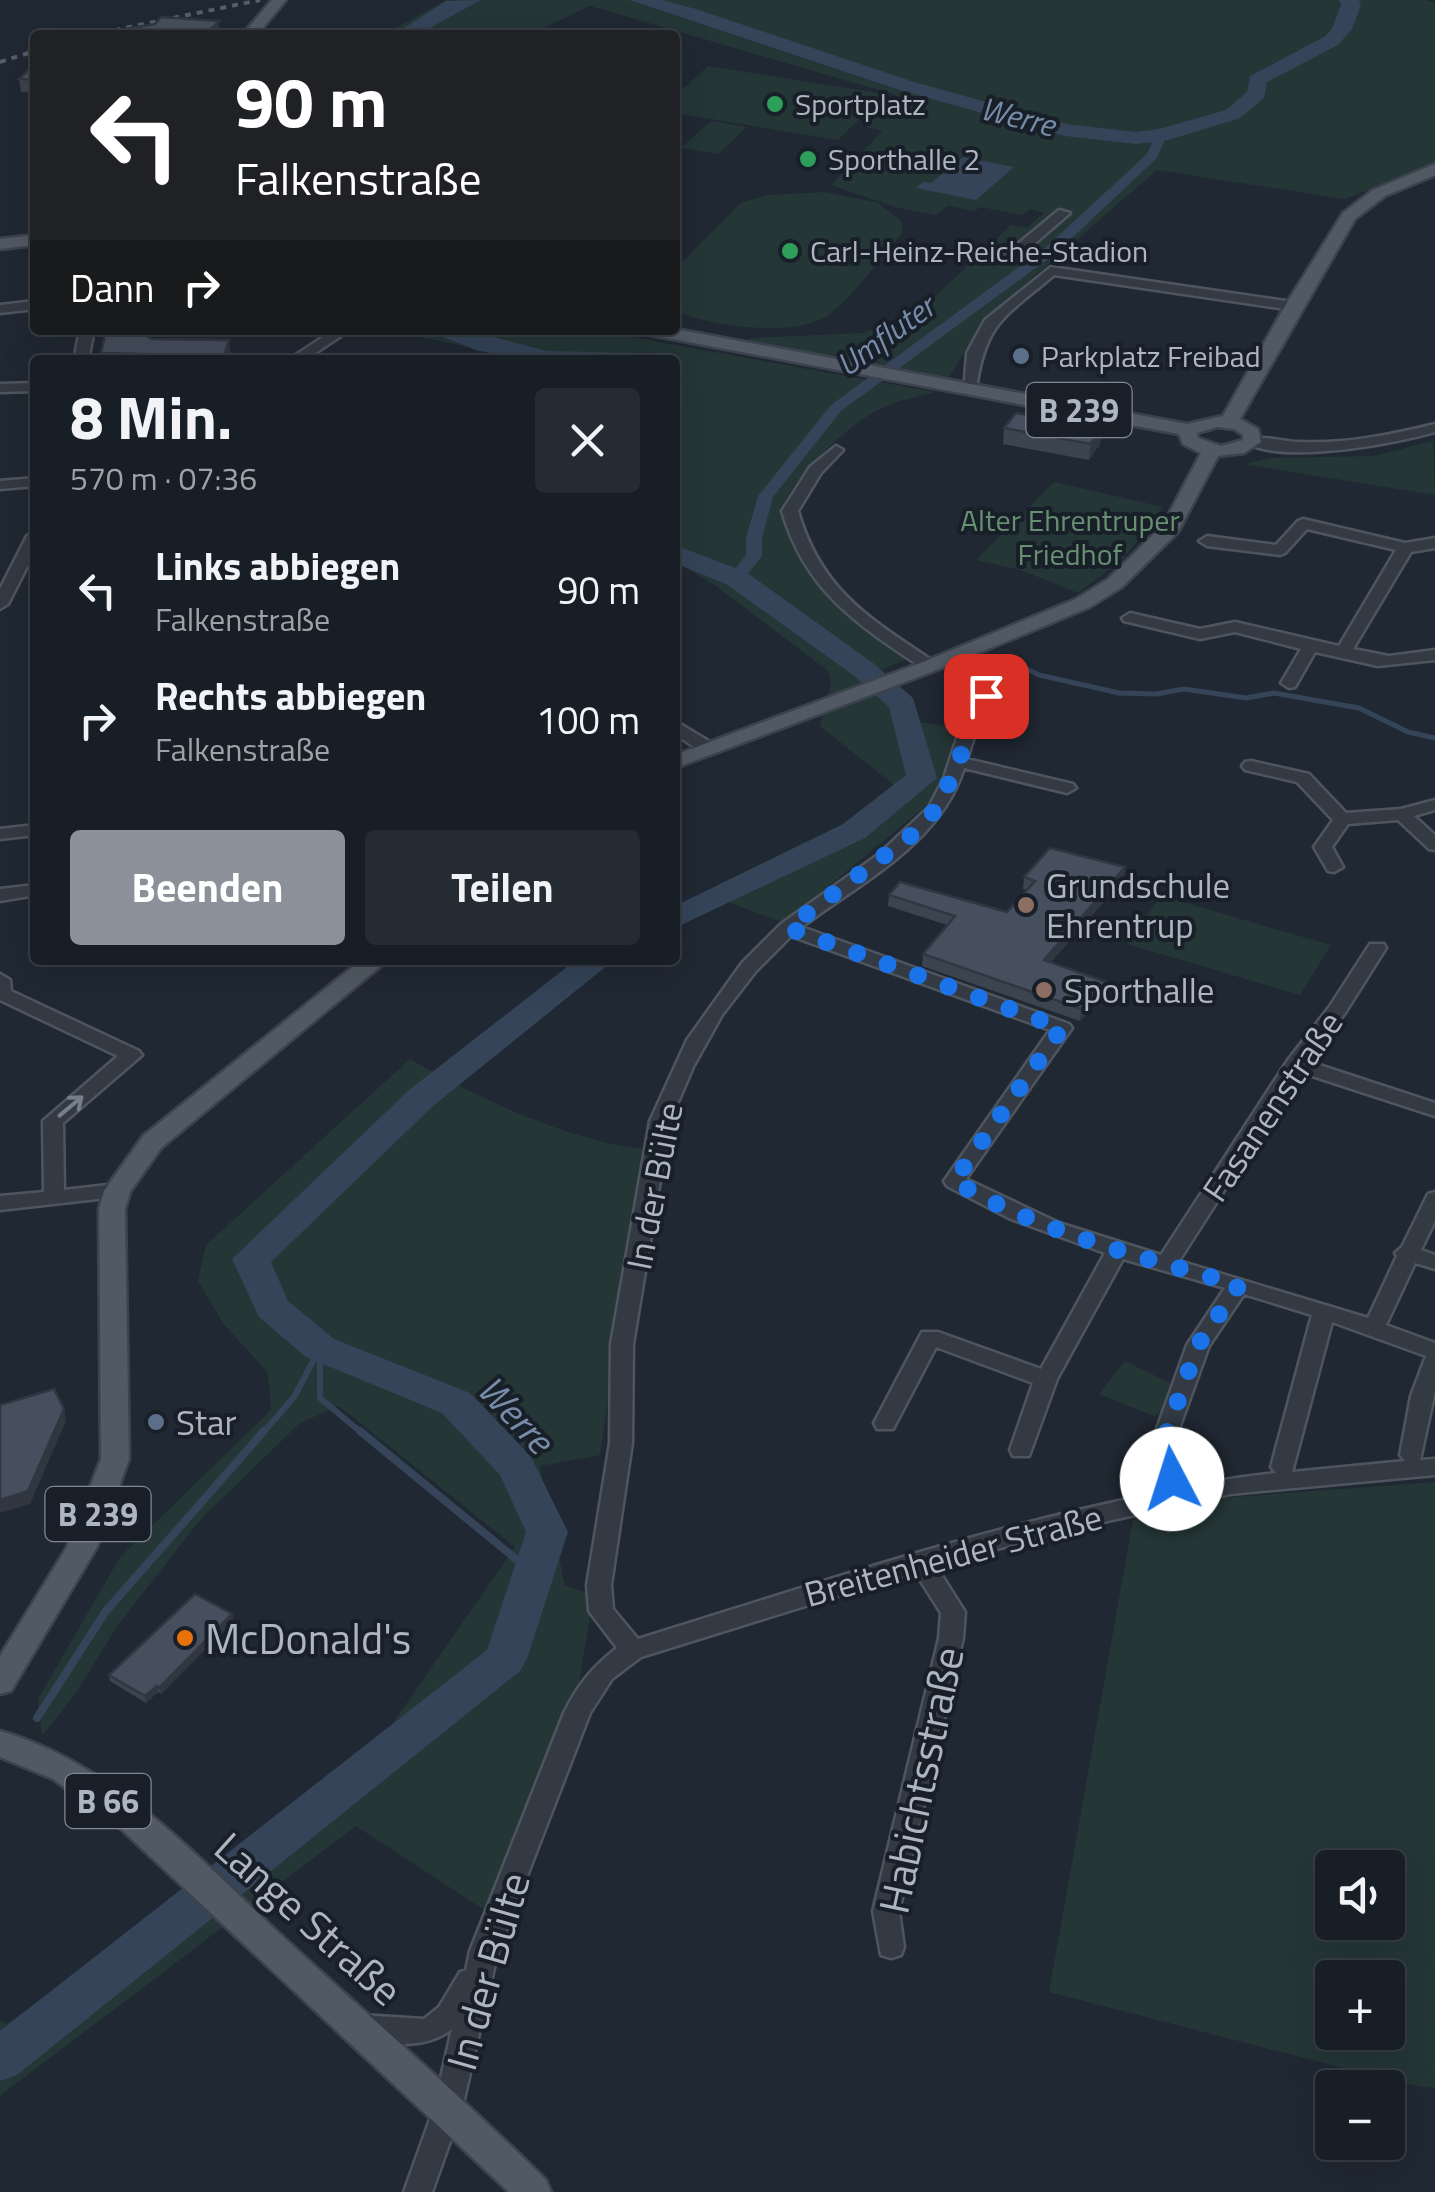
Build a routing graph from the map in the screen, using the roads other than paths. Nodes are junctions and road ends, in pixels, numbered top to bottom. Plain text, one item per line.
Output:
1 (279, 0) edge
2 (254, 30) edge
3 (1435, 169) edge
4 (1064, 212) dead end
5 (30, 241) edge
6 (0, 244) edge
7 (1007, 260) dead end
8 (30, 305) edge
9 (1293, 306) junction
10 (0, 309) edge
11 (678, 335) edge
12 (334, 336) dead end
13 (303, 355) edge
14 (30, 387) edge
15 (0, 388) edge
16 (969, 390) junction
17 (1229, 422) junction
18 (1188, 430) junction
19 (1432, 431) edge
20 (1252, 442) junction
21 (836, 450) dead end
22 (1212, 450) junction
23 (30, 482) edge
24 (0, 485) edge
25 (1207, 541) dead end
26 (1435, 543) edge
27 (30, 547) edge
28 (1405, 548) junction
29 (14, 581) junction
30 (30, 581) edge
31 (0, 604) edge
32 (1218, 610) dead end
33 (1130, 618) dead end
34 (1235, 627) junction
35 (1310, 647) junction
36 (1344, 650) junction
37 (967, 651) junction
38 (1435, 655) edge
39 (930, 666) junction
40 (1289, 683) dead end
41 (680, 729) edge
42 (708, 749) junction
43 (680, 760) edge
44 (959, 762) junction
45 (1252, 766) dead end
46 (1066, 788) dead end
47 (1435, 805) edge
48 (1402, 814) junction
49 (1342, 819) junction
50 (30, 831) edge
51 (0, 834) edge
52 (1435, 845) edge
53 (1334, 868) dead end
54 (30, 891) edge
55 (0, 895) edge
56 (788, 928) junction
57 (1377, 948) dead end
58 (370, 965) edge
59 (0, 980) edge
60 (1294, 1064) junction
61 (1435, 1110) edge
62 (117, 1191) junction
63 (54, 1196) junction
64 (1435, 1199) edge
65 (0, 1203) edge
66 (1116, 1252) junction
67 (1406, 1254) junction
68 (1435, 1262) edge
69 (1166, 1264) junction
70 (1239, 1285) junction
71 (1324, 1312) junction
72 (1374, 1328) junction
73 (1435, 1351) edge
74 (1435, 1360) edge
75 (1046, 1379) junction
76 (884, 1423) dead end
77 (1021, 1450) dead end
78 (1411, 1455) dead end
79 (1283, 1467) dead end
80 (1435, 1468) edge
81 (1172, 1479) dead end
82 (922, 1561) junction
83 (633, 1650) junction
84 (603, 1672) joint
85 (0, 1682) edge
86 (10, 1747) edge
87 (890, 1947) dead end
88 (484, 1951) junction
89 (362, 2027) junction
90 (448, 2108) junction
91 (418, 2192) edge
92 (532, 2192) edge

1 - 2 main road
3 - 9 main road
4 - 7 street
5 - 6 main road
8 - 10 street
9 - 16 street
9 - 17 main road
11 - 16 main road, B 239
12 - 13 street
14 - 15 street
16 - 18 main road, B 239
17 - 18 main road, B 239
17 - 20 main road
18 - 22 main road, B 239
19 - 20 street
20 - 22 main road
21 - 39 street
22 - 37 main road
23 - 24 street
25 - 28 street
26 - 28 street
27 - 29 street
28 - 36 street
29 - 30 street
29 - 31 street
32 - 34 street
33 - 34 street
34 - 35 street
35 - 36 street
35 - 40 street
36 - 38 street
37 - 39 main road
37 - 44 street, In der Bülte
39 - 42 main road
41 - 42 street
42 - 43 main road
44 - 46 street
44 - 56 street, In der Bülte
45 - 49 street
47 - 48 street
48 - 49 street
48 - 52 street
49 - 53 street
50 - 51 street
54 - 55 street
56 - 66 street
56 - 83 street, In der Bülte
57 - 60 street, Fasanenstraße
58 - 62 main road
63 -> 59 street
60 - 61 street
60 - 69 street, Fasanenstraße
62 - 63 street
62 - 85 main road, B 239
63 - 65 street
64 - 67 street
66 - 69 street
66 - 75 street
67 - 68 street
67 - 72 street
69 - 70 street
70 - 71 street
70 - 81 street
71 - 72 street
71 - 79 street
72 - 73 street
74 - 78 street
75 - 76 street
75 - 77 street
80 - 82 street, Breitenheider Straße
82 - 83 street, Breitenheider Straße
82 - 87 street, Habichtsstraße
83 - 84 street, Breitenheider Straße
84 - 88 street, In der Bülte
86 - 89 main road, Lange Straße / B 66
88 - 89 street
88 - 90 street, In der Bülte
89 - 90 main road, Lange Straße / B 66
90 - 91 street, In der Bülte
90 - 92 main road, Lange Straße / B 66

